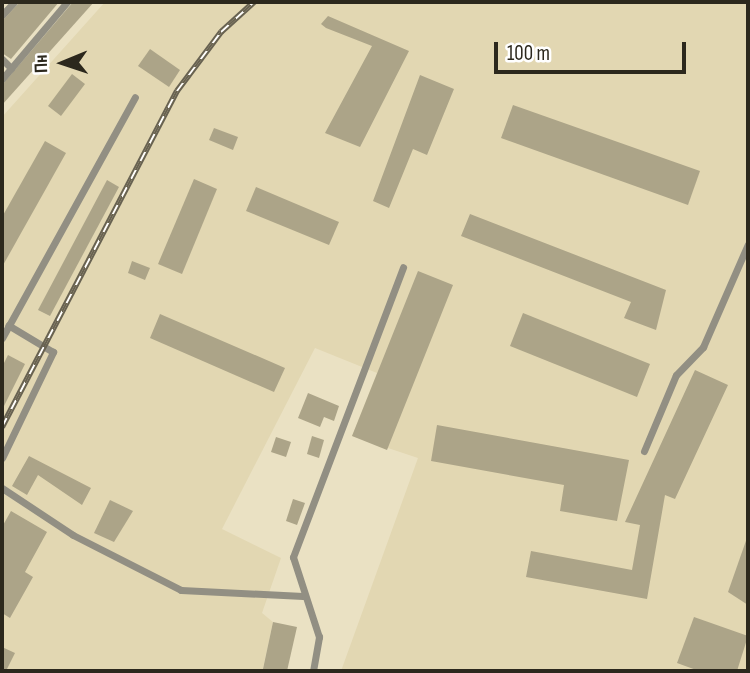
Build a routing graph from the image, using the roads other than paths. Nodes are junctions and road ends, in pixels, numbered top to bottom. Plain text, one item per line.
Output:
1 (14, 2) edge
2 (67, 2) edge
3 (2, 15) edge
4 (2, 59) edge
5 (11, 68) junction
6 (2, 79) edge
7 (135, 97) dead end
8 (748, 244) edge
9 (403, 267) dead end
10 (8, 326) junction
11 (2, 338) edge
12 (644, 451) dead end
13 (2, 458) edge
14 (2, 488) edge
15 (303, 596) junction
16 (313, 671) edge

1 - 3 lane
2 - 5 lane
4 - 5 lane
5 - 6 lane
7 - 10 lane
8 - 12 lane
9 - 15 lane
10 - 11 lane
10 - 13 lane
14 - 15 lane
15 - 16 lane

